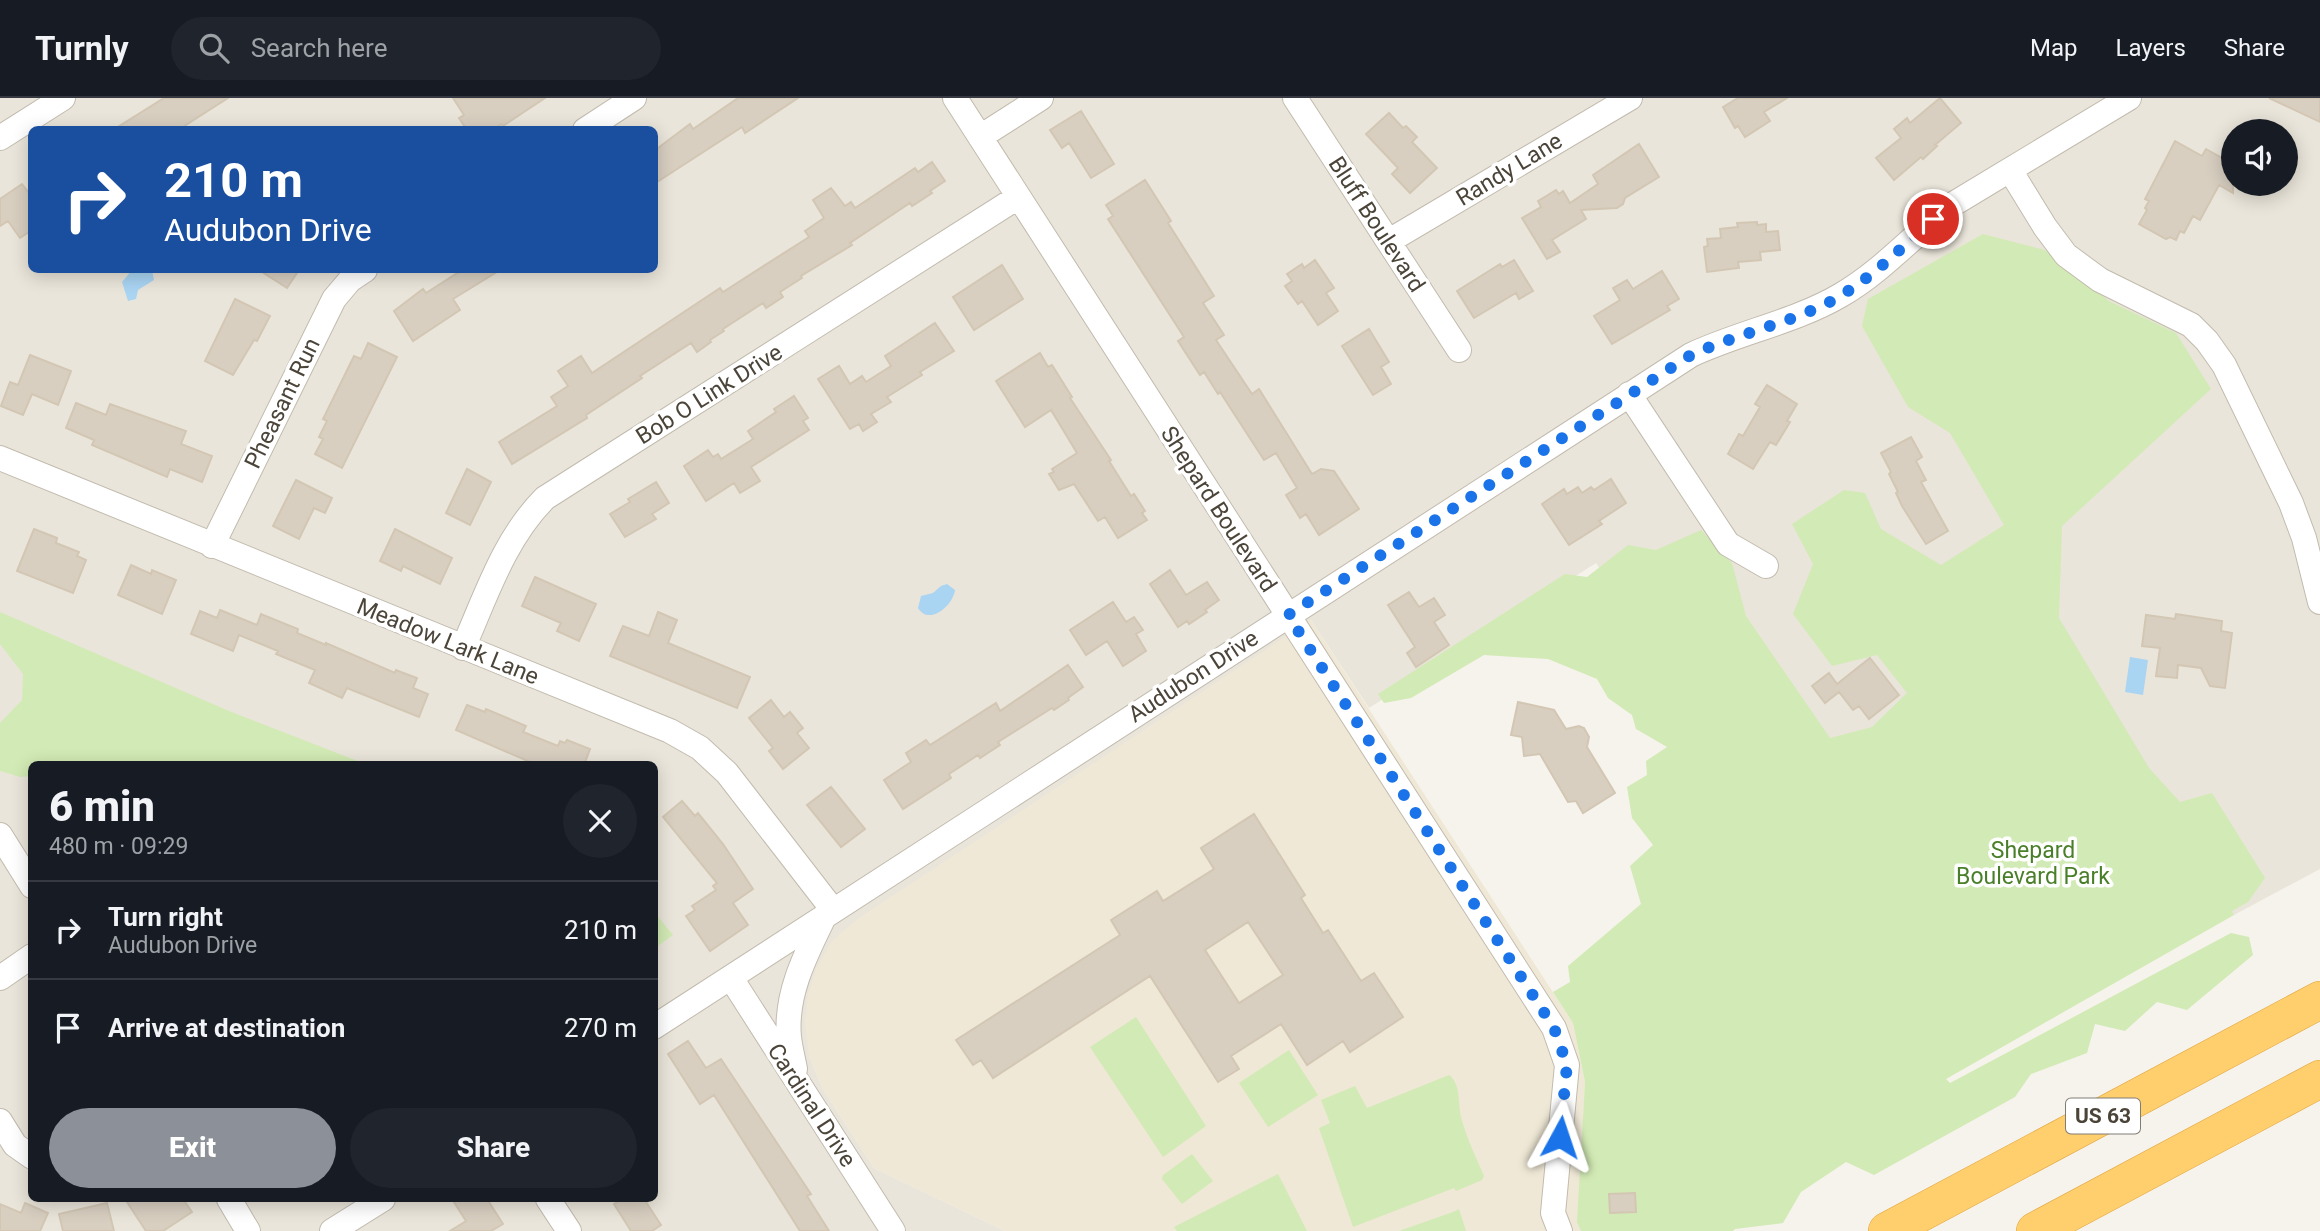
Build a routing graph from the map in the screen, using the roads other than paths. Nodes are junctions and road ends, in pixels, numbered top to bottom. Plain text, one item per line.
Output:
1 (63, 98) edge
2 (634, 98) edge
3 (955, 98) edge
4 (1041, 98) edge
5 (1295, 98) edge
6 (1630, 98) edge
7 (2129, 98) edge
8 (591, 126) edge
9 (979, 137) junction
10 (0, 138) edge
11 (2010, 170) junction
12 (1018, 197) junction
13 (1389, 241) junction
14 (360, 273) edge
15 (1459, 350) dead end
16 (1629, 394) junction
17 (0, 458) edge
18 (212, 546) junction
19 (1766, 566) dead end
20 (2320, 602) edge
21 (1288, 615) junction
22 (463, 648) junction
23 (0, 835) edge
24 (28, 880) edge
25 (829, 913) junction
26 (28, 959) edge
27 (0, 978) edge
28 (731, 978) junction
29 (2320, 1000) edge
30 (658, 1024) edge
31 (2320, 1079) edge
32 (796, 1080) junction
33 (0, 1121) edge
34 (28, 1154) edge
35 (231, 1202) edge
36 (378, 1202) edge
37 (550, 1202) edge
38 (248, 1231) edge
39 (332, 1231) edge
40 (569, 1231) edge
41 (893, 1231) edge
42 (1560, 1231) edge
43 (1886, 1231) edge
44 (2035, 1231) edge

1 - 10 street
2 - 8 street
3 - 9 street, Shepard Boulevard
4 - 9 street
5 - 13 street, Bluff Boulevard
6 - 13 street, Randy Lane
7 - 11 street, Audubon Drive
9 - 12 street, Shepard Boulevard
11 - 16 street, Audubon Drive
11 - 20 street
12 - 21 street, Shepard Boulevard
12 - 22 street, Bob O Link Drive
13 - 15 street, Bluff Boulevard
14 - 18 street, Pheasant Run
16 - 19 street
16 - 21 street, Audubon Drive
17 - 18 street, Meadow Lark Lane
18 - 22 street, Meadow Lark Lane
21 - 25 street, Audubon Drive
21 - 42 street, Shepard Boulevard
22 - 25 street, Meadow Lark Lane
23 - 24 street
25 - 28 street, Audubon Drive
25 - 32 street
26 - 27 street
28 - 30 street, Audubon Drive
28 - 32 street, Cardinal Drive
29 - 43 highway, US 63
31 - 44 highway
32 - 41 street, Cardinal Drive
33 - 34 street
35 - 38 street
36 - 39 street
37 - 40 street

